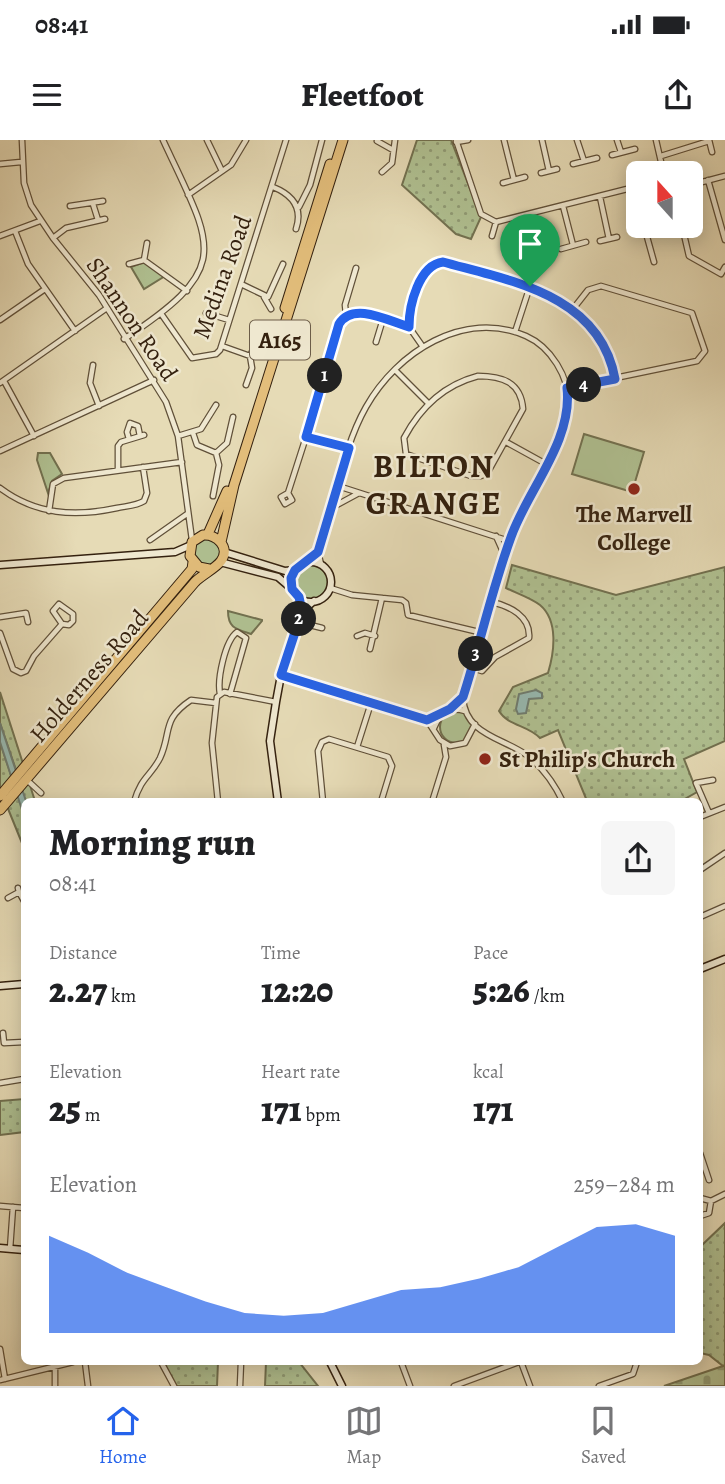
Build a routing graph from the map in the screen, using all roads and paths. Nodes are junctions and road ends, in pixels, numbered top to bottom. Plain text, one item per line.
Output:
1 (22, 140) edge
2 (163, 140) edge
3 (207, 140) edge
4 (246, 140) edge
5 (286, 140) edge
6 (322, 140) edge
7 (341, 140) edge
8 (395, 140) edge
9 (468, 140) edge
10 (504, 140) edge
11 (542, 140) edge
12 (577, 140) edge
13 (617, 140) edge
14 (656, 140) edge
15 (375, 141) edge
16 (456, 141) edge
17 (709, 141) edge
18 (635, 149) dead end
19 (393, 150) junction
20 (621, 152) junction
21 (712, 152) dead end
22 (612, 155) dead end
23 (661, 156) junction
24 (597, 158) dead end
25 (584, 161) junction
26 (661, 161) edge
27 (21, 162) junction
28 (0, 164) edge
29 (573, 164) dead end
30 (557, 169) dead end
31 (222, 171) junction
32 (549, 171) junction
33 (382, 172) dead end
34 (541, 173) dead end
35 (525, 177) dead end
36 (724, 177) edge
37 (514, 180) junction
38 (708, 180) junction
39 (704, 181) edge
40 (503, 183) dead end
41 (272, 187) junction
42 (626, 190) edge
43 (188, 195) junction
44 (600, 197) junction
45 (103, 201) dead end
46 (93, 203) junction
47 (70, 206) dead end
48 (563, 206) junction
49 (299, 207) junction
50 (105, 219) dead end
51 (98, 220) junction
52 (40, 221) junction
53 (496, 222) junction
54 (296, 229) dead end
55 (15, 231) junction
56 (492, 235) dead end
57 (0, 236) edge
58 (617, 237) dead end
59 (53, 238) junction
60 (647, 238) edge
61 (685, 238) edge
62 (609, 239) junction
63 (725, 240) edge
64 (600, 241) dead end
65 (586, 242) dead end
66 (147, 243) dead end
67 (573, 245) junction
68 (561, 249) dead end
69 (651, 259) dead end
70 (144, 260) junction
71 (130, 264) dead end
72 (283, 267) dead end
73 (725, 267) edge
74 (356, 268) dead end
75 (723, 275) edge
76 (242, 284) junction
77 (530, 286) junction
78 (45, 289) junction
79 (187, 291) junction
80 (264, 297) junction
81 (107, 308) junction
82 (271, 309) dead end
83 (573, 309) junction
84 (206, 313) dead end
85 (162, 315) junction
86 (346, 315) junction
87 (383, 319) junction
88 (0, 320) edge
89 (229, 320) junction
90 (409, 327) junction
91 (75, 331) junction
92 (515, 332) junction
93 (369, 335) dead end
94 (258, 337) dead end
95 (124, 338) junction
96 (222, 346) junction
97 (423, 347) junction
98 (250, 356) junction
99 (93, 365) dead end
100 (395, 370) junction
101 (615, 379) junction
102 (154, 380) junction
103 (2, 382) edge
104 (246, 385) dead end
105 (567, 388) junction
106 (428, 403) junction
107 (99, 405) junction
108 (213, 407) dead end
109 (233, 417) dead end
110 (193, 433) junction
111 (34, 436) junction
112 (178, 436) junction
113 (306, 437) junction
114 (129, 439) junction
115 (506, 442) junction
116 (349, 448) junction
117 (0, 451) edge
118 (216, 453) junction
119 (182, 462) junction
120 (546, 464) junction
121 (143, 467) junction
122 (118, 470) junction
123 (338, 486) junction
124 (0, 488) edge
125 (288, 493) dead end
126 (360, 493) junction
127 (213, 496) dead end
128 (332, 507) junction
129 (49, 511) junction
130 (187, 514) junction
131 (192, 528) junction
132 (496, 536) junction
133 (153, 540) dead end
134 (198, 540) junction
135 (509, 541) junction
136 (221, 542) junction
137 (175, 552) junction
138 (224, 552) junction
139 (318, 552) junction
140 (505, 555) junction
141 (192, 559) junction
142 (220, 562) junction
143 (307, 562) junction
144 (321, 564) junction
145 (0, 565) edge
146 (209, 569) junction
147 (295, 570) junction
148 (330, 588) junction
149 (292, 589) junction
150 (299, 597) junction
151 (382, 598) junction
152 (314, 601) junction
153 (492, 602) junction
154 (302, 611) junction
155 (0, 617) edge
156 (28, 622) dead end
157 (298, 622) junction
158 (62, 624) junction
159 (322, 628) dead end
160 (0, 633) edge
161 (483, 633) junction
162 (356, 636) dead end
163 (375, 636) junction
164 (370, 649) dead end
165 (472, 668) junction
166 (281, 675) junction
167 (220, 694) junction
168 (230, 694) junction
169 (463, 697) junction
170 (276, 702) junction
171 (216, 703) junction
172 (371, 703) junction
173 (450, 709) junction
174 (466, 711) junction
175 (439, 715) junction
176 (427, 720) junction
177 (475, 724) junction
178 (434, 728) junction
179 (485, 736) junction
180 (470, 738) junction
181 (444, 744) junction
182 (357, 747) junction
183 (457, 747) junction
184 (446, 757) junction
185 (23, 779) junction
186 (713, 780) dead end
187 (12, 789) junction
188 (41, 793) dead end
189 (0, 796) edge
190 (135, 798) edge
191 (218, 798) edge
192 (277, 798) edge
193 (323, 798) edge
194 (382, 798) edge
195 (433, 798) edge
196 (560, 798) edge
197 (702, 798) edge
198 (703, 799) edge
199 (725, 807) edge
200 (0, 810) edge
201 (709, 813) junction
202 (703, 816) edge
203 (725, 853) edge
204 (703, 868) edge
205 (21, 896) edge
206 (8, 898) dead end
207 (725, 906) edge
208 (703, 916) edge
209 (725, 959) edge
210 (703, 968) edge
211 (21, 984) edge
212 (0, 986) edge
213 (3, 1033) dead end
214 (21, 1042) edge
215 (21, 1080) edge
216 (0, 1083) edge
217 (703, 1164) edge
218 (709, 1180) dead end
219 (725, 1194) edge
220 (703, 1199) edge
221 (711, 1200) junction
222 (0, 1206) edge
223 (13, 1207) junction
224 (21, 1208) edge
225 (703, 1215) edge
226 (0, 1248) edge
227 (10, 1249) junction
228 (21, 1250) edge
229 (0, 1349) edge
230 (52, 1365) edge
231 (55, 1365) edge
232 (85, 1365) edge
233 (163, 1365) edge
234 (241, 1365) edge
235 (332, 1365) edge
236 (402, 1365) edge
237 (512, 1365) edge
238 (521, 1365) edge
239 (636, 1365) edge
240 (2, 1380) edge
241 (55, 1386) edge
242 (88, 1386) edge
243 (174, 1386) edge
244 (240, 1386) edge
245 (342, 1386) edge
246 (410, 1386) edge
247 (453, 1386) edge
248 (530, 1386) edge
249 (599, 1386) edge

1 - 27 street, Shannon Road
2 - 43 street
3 - 31 street
4 - 31 street
5 - 41 street, Medina Road
6 - 49 street
7 - 134 highway, A165
7 - 136 highway, A165
8 - 19 street
9 - 16 street
10 - 37 street
11 - 32 street
12 - 25 street
13 - 20 street
14 - 23 street
15 - 19 street
16 - 53 street
17 - 21 street
17 - 23 street
18 - 20 street
19 - 33 street
20 - 22 street
23 - 26 street
24 - 25 street
25 - 29 street
27 - 28 street
27 - 52 street, Shannon Road
30 - 32 street
31 - 43 street
32 - 34 street
35 - 37 street
36 - 38 street
37 - 40 street
38 - 39 street
38 - 63 street
41 - 49 street
41 - 76 street, Medina Road
42 - 44 street
43 - 79 street
44 - 48 street
44 - 62 street
45 - 46 street
46 - 47 street
46 - 51 street
48 - 53 street
48 - 67 street
49 - 54 street
50 - 51 street
51 - 59 street
52 - 55 street
52 - 59 street, Shannon Road
53 - 56 street
55 - 57 street
55 - 78 street
58 - 62 street
59 - 81 street, Shannon Road
60 - 69 street
61 - 75 street
62 - 64 street
65 - 67 street
66 - 70 street
67 - 68 street
70 - 71 street
70 - 79 street
72 - 80 street
73 - 75 street
74 - 86 street
76 - 80 street
76 - 89 street, Medina Road
77 - 83 street
77 - 90 street
77 - 92 street
78 - 88 street
78 - 91 street
79 - 85 street
80 - 82 street
81 - 91 street
81 - 95 street, Shannon Road
83 - 101 street
83 - 101 street
84 - 89 street
85 - 95 street
85 - 96 street, Medina Road
86 - 87 street
86 - 113 street
87 - 90 street
87 - 93 street
89 - 96 street, Medina Road
90 - 97 street
91 - 103 street
92 - 97 street
92 - 105 street
94 - 98 street
95 - 102 street, Shannon Road
96 - 98 street
97 - 100 street
98 - 104 street
99 - 107 street
100 - 106 street
100 - 116 street
101 - 105 street
102 - 107 street
102 - 112 street, Shannon Road
103 - 111 street
105 - 120 street
106 - 115 street
106 - 115 street
107 - 111 street
108 - 110 street
109 - 118 street
110 - 112 street
110 - 118 street
111 - 117 street
112 - 119 street, Shannon Road
113 - 116 street
113 - 125 street
114 - 114 street
114 - 122 street
115 - 120 street
116 - 123 street
118 - 127 street
119 - 121 street
119 - 130 street, Shannon Road
120 - 135 street
121 - 122 street
121 - 129 street
122 - 129 street
123 - 126 street
123 - 128 street
124 - 129 street
126 - 128 street
126 - 132 street
128 - 139 street
130 - 131 street, Shannon Road
130 - 133 street
131 - 134 street, Shannon Road
131 - 134 street, Shannon Road
132 - 135 street
132 - 140 street
134 - 136 highway
134 - 137 street
134 - 141 highway, A165
135 - 140 street
136 - 138 highway, A165
137 - 141 street
137 - 145 street
138 - 142 highway
138 - 147 street
139 - 143 street
139 - 144 street
140 - 153 street
141 - 146 highway
141 - 185 highway, Holderness Road / A165
142 - 146 highway, A165
142 - 149 street
143 - 144 street
143 - 147 street
144 - 148 street
146 - 185 highway, Holderness Road / A165
147 - 149 street
148 - 151 street
148 - 152 street
149 - 150 street
150 - 152 street
150 - 154 street
151 - 161 street
151 - 163 street
152 - 154 street
153 - 161 street
153 - 165 street
154 - 157 street
155 - 156 street
157 - 159 street
157 - 166 street
158 - 158 street
158 - 160 street
161 - 165 street
162 - 163 street
163 - 164 street
165 - 169 street
166 - 170 street
166 - 172 street
167 - 168 street
167 - 168 street
167 - 171 street
168 - 170 street
169 - 173 street
169 - 174 street
170 - 192 street
171 - 190 street
171 - 191 street
172 - 176 street
172 - 182 street
173 - 174 street
173 - 175 street
174 - 177 street
175 - 176 street
175 - 178 street
176 - 178 street
177 - 179 street
177 - 180 street
178 - 181 street
179 - 180 street
179 - 196 street
180 - 183 street
181 - 183 street
181 - 184 street
182 - 193 street
182 - 194 street
183 - 184 street
184 - 195 street
185 - 187 highway, Holderness Road / A165
185 - 188 street
186 - 197 street
187 - 189 highway, Holderness Road / A165
187 - 200 highway, Holderness Road / A165
198 - 201 street
199 - 201 street
201 - 202 street
203 - 204 street
205 - 206 street
207 - 208 street
209 - 210 street
211 - 212 street
213 - 214 street
215 - 216 street
217 - 218 street
219 - 221 street
220 - 221 street
221 - 225 street
222 - 223 street
223 - 224 street
223 - 227 street
226 - 227 street
227 - 228 street
229 - 240 street
230 - 240 street
231 - 241 street
232 - 242 street
233 - 243 street
234 - 244 street
235 - 245 street
236 - 246 street
237 - 247 street
238 - 248 street
239 - 249 street

